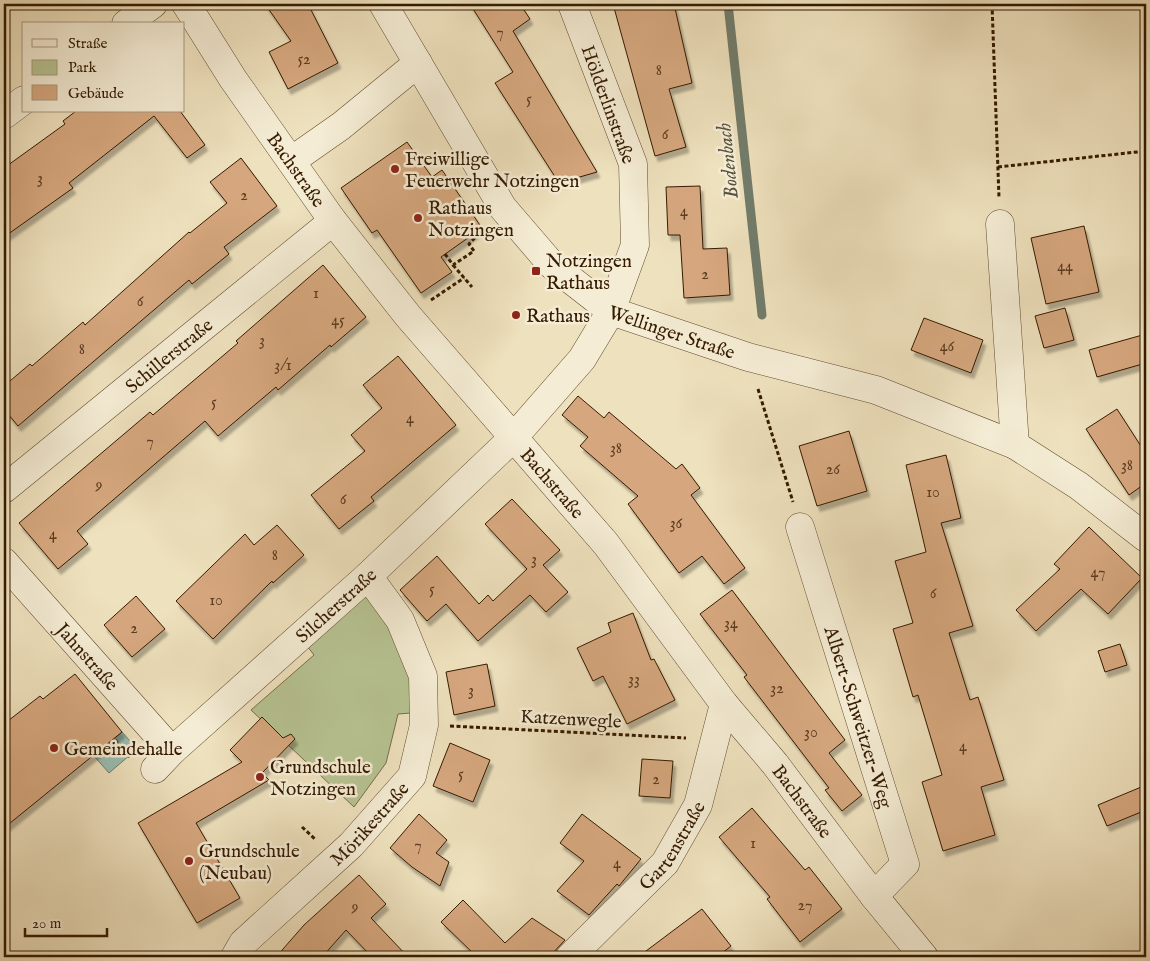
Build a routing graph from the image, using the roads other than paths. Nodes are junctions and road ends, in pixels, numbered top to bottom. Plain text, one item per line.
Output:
1 (153, 4) edge
2 (186, 4) edge
3 (383, 4) edge
4 (572, 4) edge
5 (129, 22) edge
6 (418, 63) junction
7 (22, 102) edge
8 (4, 115) edge
9 (291, 161) junction
10 (333, 221) junction
11 (1000, 224) road end
12 (611, 311) junction
13 (513, 438) junction
14 (1015, 445) junction
15 (4, 489) edge
16 (800, 527) road end
17 (1146, 538) edge
18 (4, 562) edge
19 (368, 576) junction
20 (724, 704) junction
21 (163, 760) joint
22 (874, 896) junction
23 (235, 957) edge
24 (570, 957) edge
25 (924, 957) edge

1 - 5 street
2 - 9 street, Bachstraße
3 - 6 street, Wellinger Straße
4 - 12 street, Hölderlinstraße
6 - 9 street
6 - 12 street, Wellinger Straße
7 - 8 street
9 - 10 street, Bachstraße
10 - 13 street, Bachstraße
10 - 15 street, Schillerstraße
11 - 14 street
12 - 13 street, Hölderlinstraße
12 - 14 street, Wellinger Straße
13 - 19 street, Silcherstraße
13 - 20 street, Bachstraße
14 - 17 street, Wellinger Straße
16 - 22 street, Albert-Schweitzer-Weg
18 - 21 street, Jahnstraße
19 - 21 street, Silcherstraße
19 - 23 street, Mörikestraße
20 - 22 street, Bachstraße
20 - 24 street, Gartenstraße
22 - 25 street, Bachstraße

